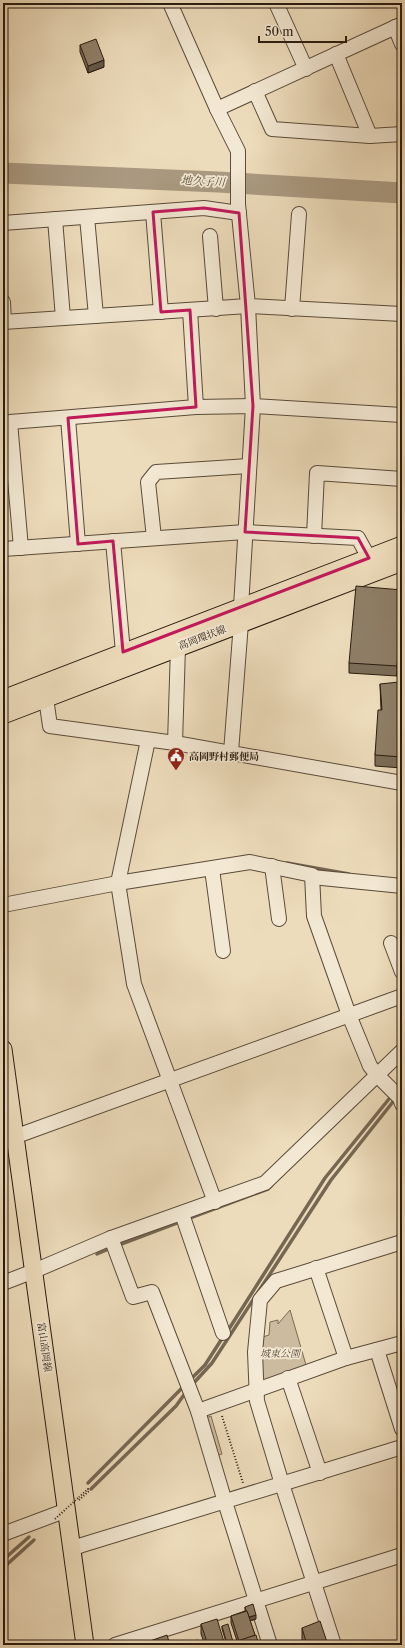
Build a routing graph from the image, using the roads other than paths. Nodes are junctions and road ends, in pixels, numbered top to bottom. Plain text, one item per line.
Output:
1 (170, 3) edge
2 (276, 3) edge
3 (398, 26) edge
4 (402, 44) edge
5 (336, 54) junction
6 (306, 69) junction
7 (255, 91) junction
8 (217, 109) junction
9 (402, 134) edge
10 (370, 136) junction
11 (239, 209) junction
12 (153, 212) junction
13 (299, 214) dead end
14 (87, 217) junction
15 (55, 219) junction
16 (3, 223) edge
17 (210, 236) dead end
18 (3, 302) edge
19 (248, 306) junction
20 (216, 309) junction
21 (292, 309) junction
22 (190, 310) junction
23 (161, 312) junction
24 (402, 314) edge
25 (96, 316) junction
26 (63, 318) junction
27 (4, 322) edge
28 (253, 406) junction
29 (196, 407) junction
30 (402, 415) edge
31 (68, 418) junction
32 (6, 423) edge
33 (249, 466) junction
34 (402, 479) edge
35 (244, 532) junction
36 (314, 536) junction
37 (154, 538) junction
38 (113, 541) junction
39 (78, 544) junction
40 (402, 545) edge
41 (21, 548) junction
42 (3, 549) edge
43 (369, 558) junction
44 (402, 562) edge
45 (241, 615) junction
46 (175, 640) junction
47 (123, 652) junction
48 (46, 698) junction
49 (3, 699) edge
50 (3, 715) edge
51 (148, 740) junction
52 (175, 742) junction
53 (231, 752) junction
54 (402, 783) edge
55 (272, 866) junction
56 (212, 869) junction
57 (312, 877) junction
58 (119, 880) junction
59 (402, 886) edge
60 (3, 905) edge
61 (279, 919) dead end
62 (391, 943) dead end
63 (223, 951) dead end
64 (402, 972) edge
65 (402, 996) edge
66 (349, 1015) junction
67 (3, 1049) edge
68 (402, 1051) edge
69 (169, 1081) junction
70 (389, 1088) edge
71 (9, 1138) edge
72 (214, 1202) junction
73 (182, 1214) junction
74 (402, 1242) edge
75 (113, 1244) junction
76 (316, 1268) junction
77 (34, 1271) junction
78 (3, 1283) edge
79 (223, 1333) dead end
80 (402, 1343) edge
81 (377, 1350) junction
82 (346, 1358) junction
83 (288, 1378) junction
84 (256, 1389) junction
85 (198, 1411) junction
86 (402, 1429) edge
87 (402, 1447) edge
88 (320, 1473) junction
89 (282, 1484) junction
90 (225, 1502) junction
91 (69, 1507) junction
92 (3, 1534) edge
93 (72, 1549) junction
94 (402, 1555) edge
95 (313, 1582) junction
96 (256, 1601) junction
97 (85, 1645) edge
98 (115, 1645) edge
99 (270, 1645) edge
100 (334, 1645) edge

1 - 8 street
2 - 6 street
3 - 4 street
3 - 5 street
5 - 6 street
5 - 10 street
6 - 7 street
7 - 8 street
7 - 10 street
8 - 11 street
9 - 10 street
11 - 12 street
11 - 19 street
12 - 14 street
12 - 23 street
13 - 21 street
14 - 15 street
14 - 25 street
15 - 16 street
15 - 26 street
17 - 20 street
18 - 27 street
19 - 20 street
19 - 21 street
19 - 28 street
20 - 22 street
21 - 24 street
22 - 23 street
22 - 29 street
23 - 25 street
25 - 26 street
26 - 27 street
28 - 29 street
28 - 30 street
28 - 33 street
29 - 31 street
31 - 32 street
31 - 39 street
32 - 41 street
33 - 35 street
33 - 37 street
34 - 36 street
35 - 36 street
35 - 37 street
35 - 45 street
36 - 43 street
37 - 38 street
38 - 39 street
38 - 47 street
39 - 41 street
40 - 43 main road, 高岡環状線
41 - 42 street
43 - 45 main road, 高岡環状線
44 - 45 main road, 高岡環状線
45 - 46 main road, 高岡環状線
45 - 53 street
46 - 47 main road, 高岡環状線
46 - 48 main road, 高岡環状線
46 - 52 street
47 - 49 main road, 高岡環状線
48 - 50 main road, 高岡環状線
48 - 51 street
51 - 52 street
51 - 58 street
52 - 53 street
53 - 54 street
55 - 56 street
55 - 57 street
55 - 61 street
56 - 58 street
56 - 63 street
57 - 59 street
57 - 66 street
58 - 60 street
58 - 69 street
62 - 64 street
65 - 66 street
66 - 69 street
66 - 70 street
67 - 71 main road, 富山高岡線
68 - 70 street
69 - 71 street
69 - 72 street
70 - 72 street
71 - 77 main road, 富山高岡線
72 - 73 street
73 - 75 street
73 - 79 street
74 - 76 street
75 - 77 street
75 - 85 street
76 - 82 street
76 - 84 street
77 - 78 street
77 - 91 main road, 富山高岡線
80 - 81 street
81 - 82 street
81 - 86 street
82 - 83 street
83 - 84 street
83 - 88 street
84 - 85 street
84 - 89 street
85 - 90 street
87 - 88 street
88 - 89 street
89 - 90 street
89 - 95 street
90 - 93 street
90 - 96 street
91 - 92 street
91 - 93 main road, 富山高岡線
93 - 97 main road, 富山高岡線
94 - 95 street
95 - 96 street
95 - 100 street
96 - 98 street
96 - 99 street

